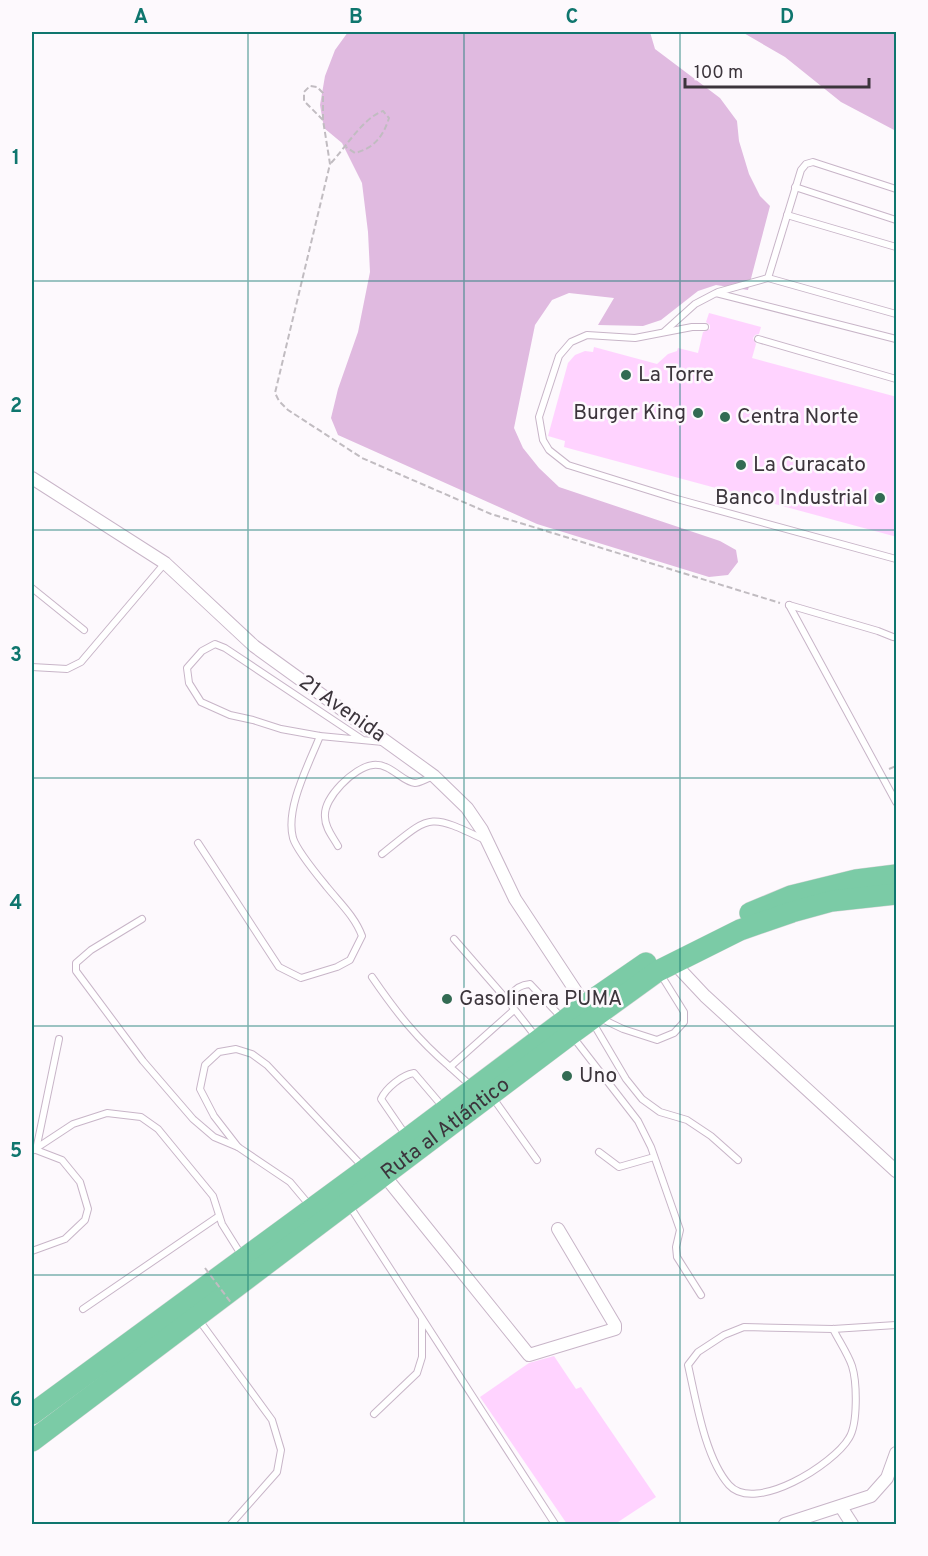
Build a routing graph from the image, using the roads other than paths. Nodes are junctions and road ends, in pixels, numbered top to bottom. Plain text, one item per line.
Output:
1 (795, 188) junction
2 (897, 189) edge
3 (787, 215) junction
4 (897, 220) edge
5 (897, 247) edge
6 (768, 278) junction
7 (716, 293) junction
8 (897, 314) edge
9 (705, 327) dead end
10 (664, 332) junction
11 (758, 339) dead end
12 (897, 339) edge
13 (897, 379) edge
14 (32, 478) edge
15 (897, 559) edge
16 (165, 563) junction
17 (32, 588) edge
18 (84, 630) dead end
19 (893, 637) dead end
20 (32, 667) edge
21 (320, 736) junction
22 (363, 740) junction
23 (390, 743) junction
24 (434, 776) junction
25 (897, 801) edge
26 (488, 842) junction
27 (198, 843) dead end
28 (338, 846) dead end
29 (382, 854) dead end
30 (897, 875) edge
31 (897, 888) edge
32 (897, 894) edge
33 (832, 901) junction
34 (142, 919) dead end
35 (454, 939) dead end
36 (665, 967) junction
37 (372, 977) dead end
38 (508, 1000) junction
39 (514, 1010) junction
40 (591, 1013) junction
41 (568, 1027) junction
42 (59, 1039) dead end
43 (538, 1040) junction
44 (450, 1067) junction
45 (483, 1092) junction
46 (446, 1109) junction
47 (408, 1138) junction
48 (238, 1147) junction
49 (34, 1151) edge
50 (599, 1152) dead end
51 (654, 1157) junction
52 (537, 1160) dead end
53 (738, 1160) dead end
54 (897, 1171) edge
55 (375, 1172) junction
56 (347, 1203) junction
57 (312, 1209) junction
58 (219, 1216) junction
59 (558, 1229) dead end
60 (32, 1251) edge
61 (244, 1259) junction
62 (701, 1296) dead end
63 (83, 1309) dead end
64 (197, 1317) junction
65 (422, 1318) junction
66 (897, 1324) edge
67 (833, 1329) junction
68 (63, 1391) junction
69 (38, 1407) edge
70 (73, 1410) junction
71 (374, 1414) dead end
72 (54, 1425) junction
73 (32, 1441) edge
74 (897, 1452) edge
75 (841, 1507) junction
76 (231, 1524) edge
77 (555, 1524) edge
78 (785, 1524) edge
79 (852, 1524) edge

1 - 2 lane
1 - 3 lane
1 - 4 lane
3 - 5 lane
3 - 6 lane
6 - 7 lane
6 - 8 lane
7 - 10 lane
7 - 12 lane
9 - 10 lane
10 - 15 lane
11 - 13 lane
14 - 16 street, 21 Avenida
16 - 20 lane
16 - 23 street, 21 Avenida
17 - 18 lane
19 - 25 lane
21 - 22 lane
21 - 22 lane
21 - 27 lane
22 - 23 lane
23 - 24 street, 21 Avenida
24 - 26 street, 21 Avenida
24 - 28 lane
26 - 29 lane
26 - 40 street, 21 Avenida
30 - 40 highway, Ruta al Atlántico
31 - 33 highway
32 - 33 highway, Ruta al Atlántico
33 - 36 highway, Ruta al Atlántico
34 - 48 lane
35 - 38 lane
36 - 40 highway, Ruta al Atlántico
36 - 40 lane
36 - 54 street
37 - 44 lane
38 - 39 lane
38 - 41 lane
39 - 43 lane
39 - 44 lane
40 - 41 highway, Ruta al Atlántico
40 - 53 lane
41 - 43 highway, Ruta al Atlántico
41 - 45 highway, Ruta al Atlántico
41 - 51 lane
42 - 49 lane
43 - 45 highway, Ruta al Atlántico
44 - 45 lane
45 - 46 highway, Ruta al Atlántico
45 - 52 lane
45 - 55 highway, Ruta al Atlántico
46 - 47 highway, Ruta al Atlántico
46 - 47 lane
47 - 55 highway, Ruta al Atlántico
48 - 55 lane
48 - 57 lane
49 - 58 lane
49 - 60 lane
50 - 51 lane
51 - 62 lane
55 - 56 highway, Ruta al Atlántico
55 - 57 highway, Ruta al Atlántico
55 - 59 street
56 - 64 highway, Ruta al Atlántico
56 - 65 lane
57 - 61 highway, Ruta al Atlántico
58 - 61 lane
58 - 63 lane
61 - 68 highway, Ruta al Atlántico
64 - 70 highway, Ruta al Atlántico
64 - 76 lane
65 - 71 lane
65 - 77 lane
66 - 67 lane
67 - 67 lane
68 - 69 highway, Ruta al Atlántico
68 - 70 highway
69 - 72 highway
70 - 72 highway, Ruta al Atlántico
72 - 73 highway, Ruta al Atlántico
74 - 75 street
75 - 78 street
75 - 79 street

